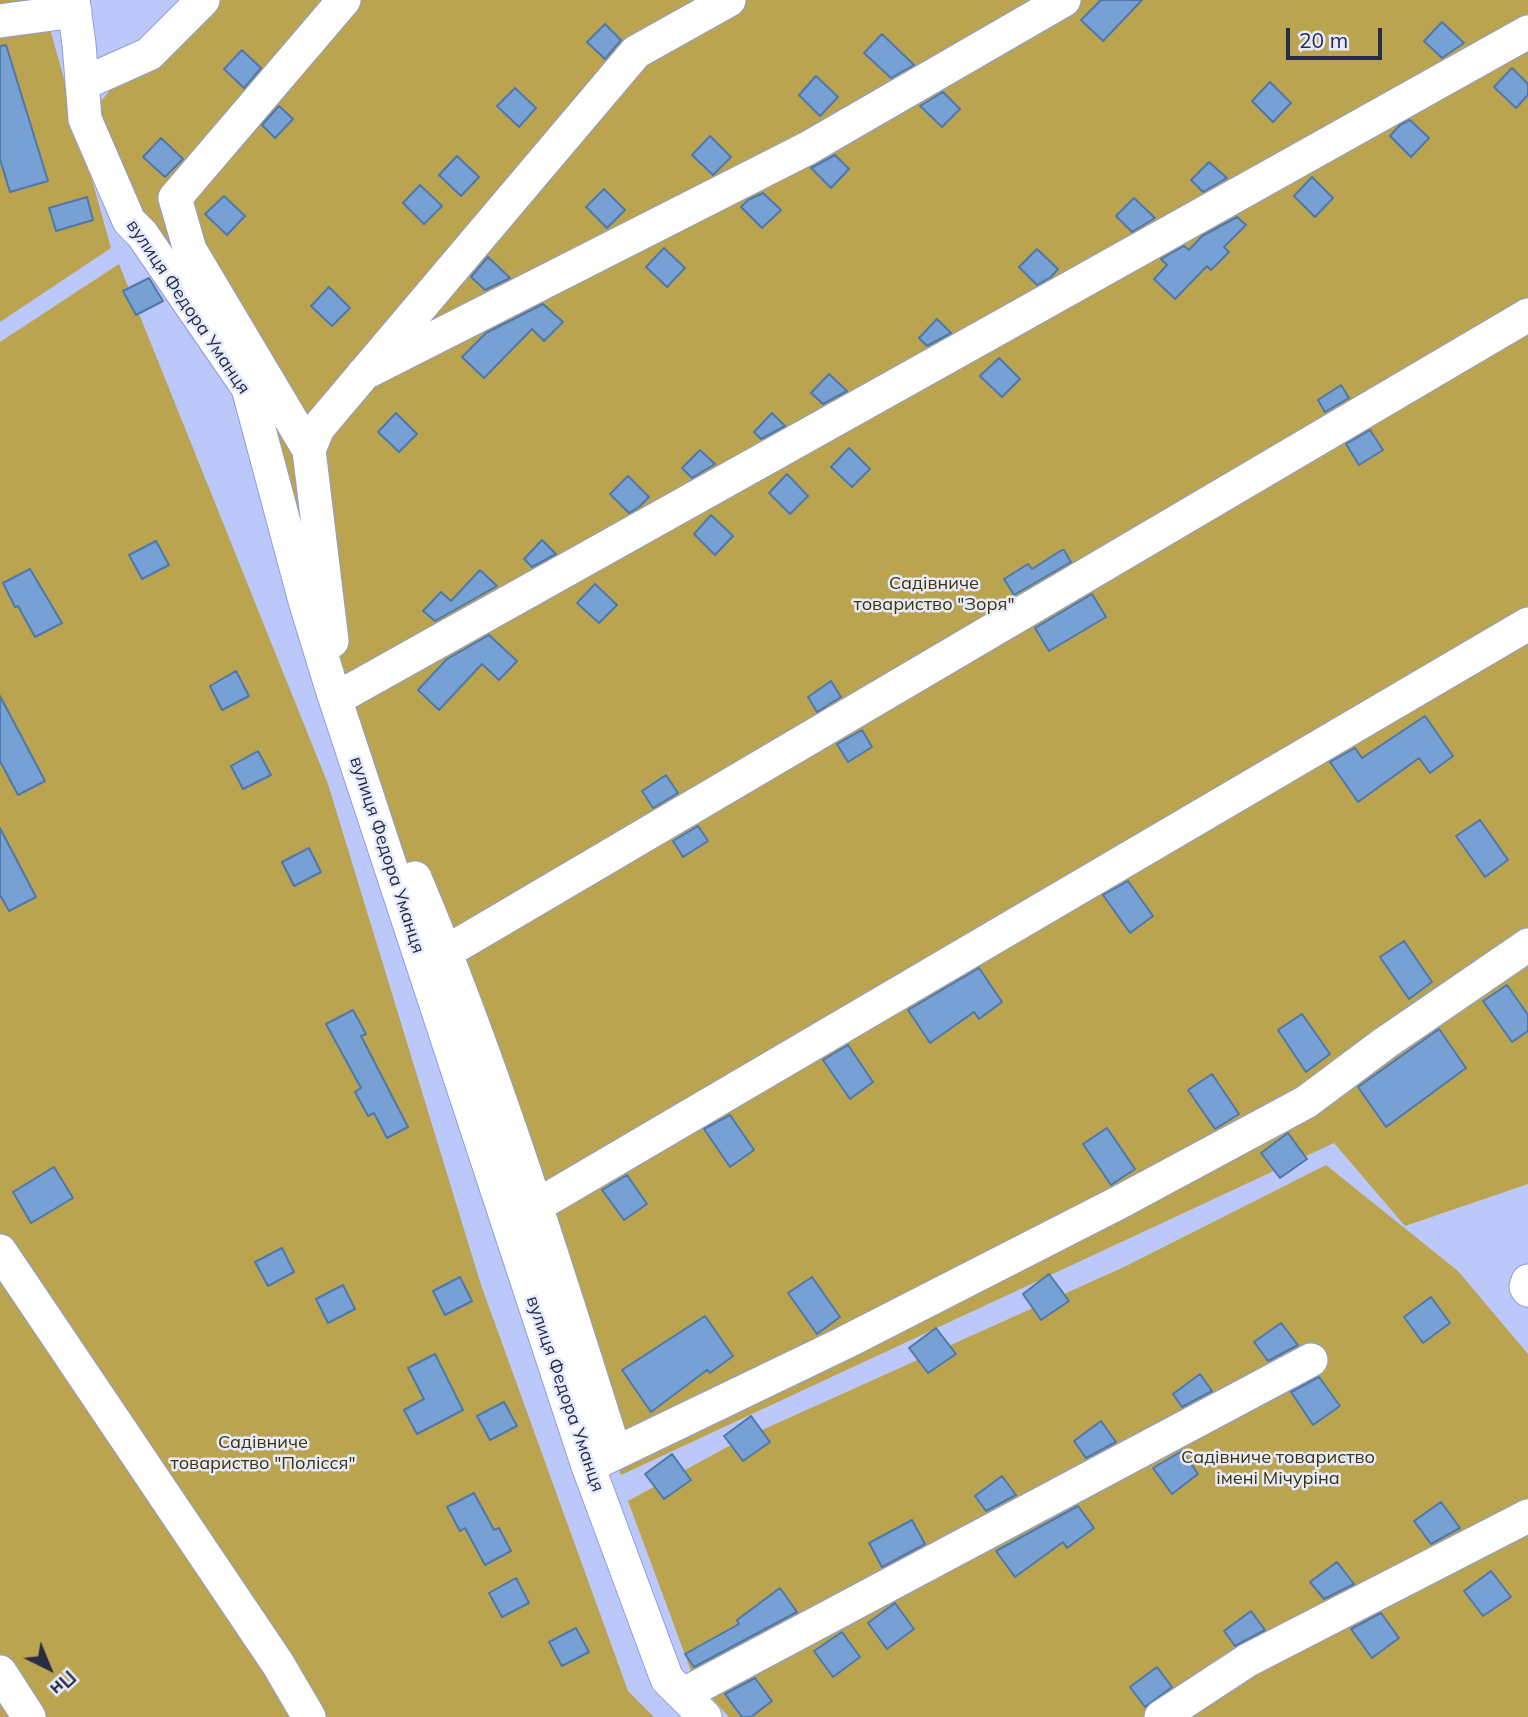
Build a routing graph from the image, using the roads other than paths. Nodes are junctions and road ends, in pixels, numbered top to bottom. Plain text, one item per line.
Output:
1 (203, 0) edge
2 (344, 0) edge
3 (729, 0) edge
4 (1064, 0) edge
5 (74, 5) edge
6 (0, 21) edge
7 (1528, 32) edge
8 (82, 84) junction
9 (1528, 315) edge
10 (363, 374) junction
11 (309, 450) junction
12 (1528, 624) edge
13 (340, 697) junction
14 (1528, 945) edge
15 (446, 952) junction
16 (536, 1206) junction
17 (0, 1251) edge
18 (1311, 1360) dead end
19 (602, 1460) junction
20 (1528, 1516) edge
21 (0, 1672) edge
22 (694, 1706) edge
23 (29, 1717) edge
24 (309, 1717) edge
25 (1161, 1717) edge

1 - 8 street
2 - 11 street
3 - 10 street
4 - 10 street
5 - 6 street
5 - 8 street, вулиця Федора Уманця
7 - 13 street
8 - 19 street, вулиця Федора Уманця
9 - 15 street
10 - 11 street
11 - 13 street
12 - 16 street
13 - 15 street
14 - 19 street
15 - 16 street
16 - 19 street
17 - 24 street
18 - 22 street
19 - 22 street, вулиця Федора Уманця
20 - 25 street
21 - 23 street

